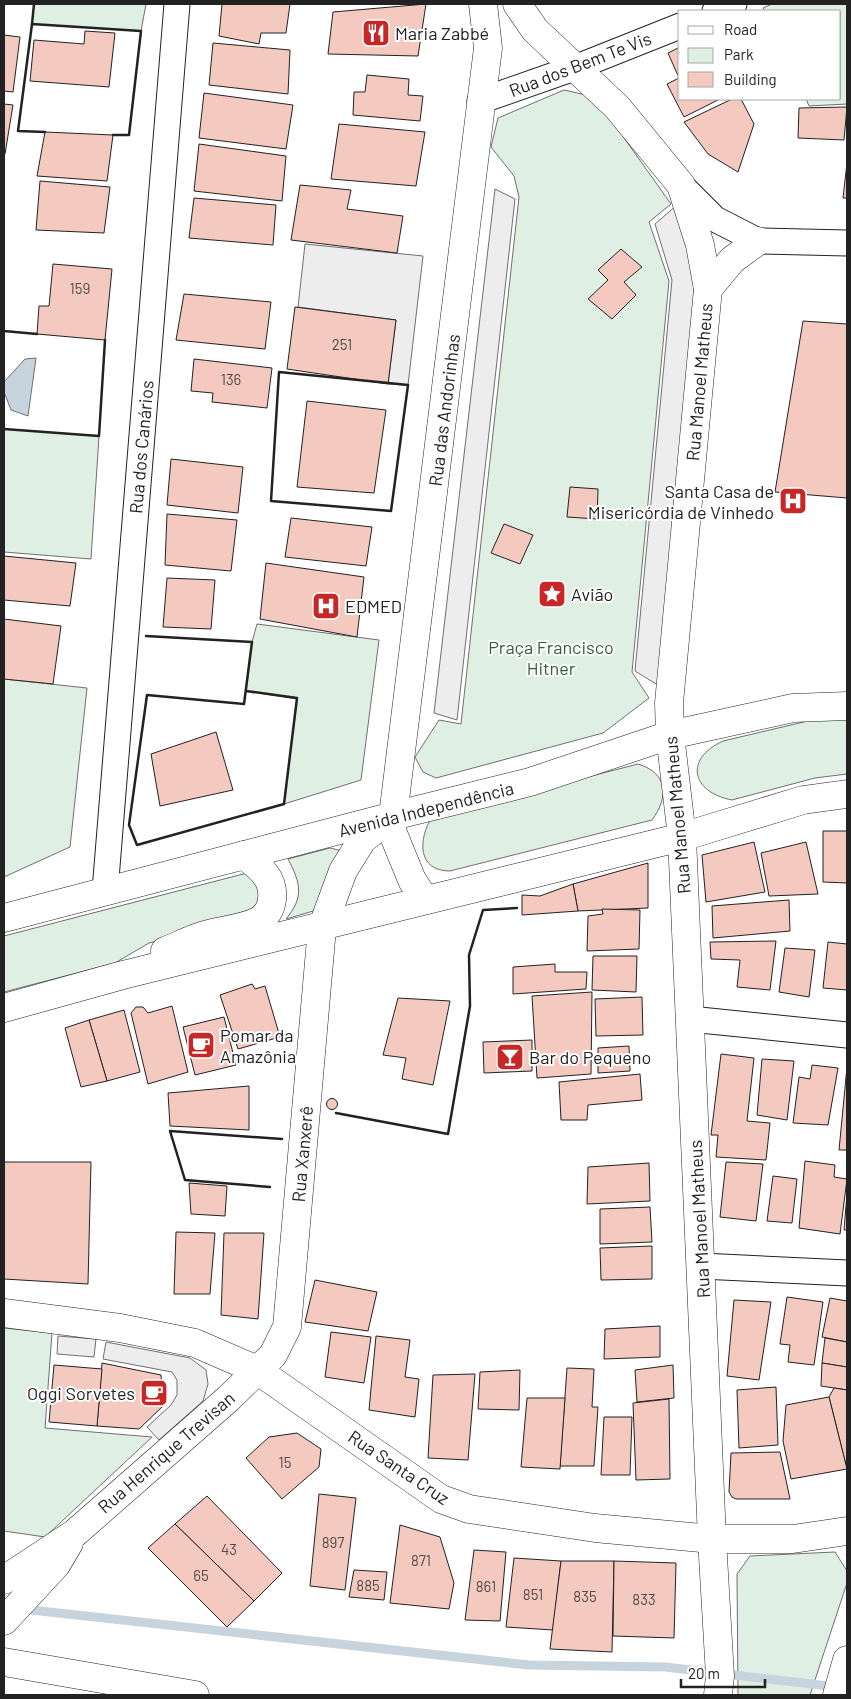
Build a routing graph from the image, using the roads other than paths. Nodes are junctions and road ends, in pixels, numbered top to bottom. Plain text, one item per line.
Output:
1 (177, 4) edge
2 (483, 4) edge
3 (517, 4) edge
4 (734, 4) edge
5 (718, 10) edge
6 (678, 27) edge
7 (577, 67) junction
8 (480, 101) junction
9 (681, 185) junction
10 (758, 241) junction
11 (847, 243) edge
12 (708, 289) junction
13 (847, 706) edge
14 (670, 735) junction
15 (847, 794) edge
16 (393, 816) junction
17 (682, 837) junction
18 (244, 855) junction
19 (105, 891) junction
20 (425, 900) junction
21 (4, 918) edge
22 (322, 928) junction
23 (123, 975) junction
24 (4, 1008) edge
25 (690, 1020) junction
26 (847, 1035) edge
27 (701, 1266) junction
28 (847, 1274) edge
29 (4, 1313) edge
30 (257, 1370) junction
31 (847, 1531) edge
32 (74, 1533) junction
33 (712, 1539) junction
34 (4, 1582) edge
35 (4, 1621) edge
36 (847, 1661) edge
37 (4, 1662) edge
38 (719, 1686) edge
39 (195, 1695) edge
40 (837, 1695) edge

1 - 19 street, Rua dos Canários
2 - 8 main road, Rua das Andorinhas
3 - 7 main road, Rua Manoel Matheus
4 - 5 street
6 - 7 street, Rua dos Bem Te Vis
7 - 8 street, Rua dos Bem Te Vis
7 - 9 main road, Rua Manoel Matheus
8 - 16 main road, Rua das Andorinhas
9 - 10 street
9 - 12 main road, Rua Manoel Matheus
10 - 11 street
10 - 12 main road
12 - 14 main road, Rua Manoel Matheus
13 - 14 main road, Avenida Independência
14 - 16 main road, Avenida Independência
14 - 17 main road, Rua Manoel Matheus
15 - 17 main road
16 - 18 main road, Avenida Independência
16 - 20 main road, Rua das Andorinhas
16 - 22 main road, Rua Xanxerê
17 - 20 main road
17 - 25 main road, Rua Manoel Matheus
18 - 19 main road, Avenida Independência
18 - 23 main road
19 - 21 main road, Avenida Independência
20 - 22 main road
22 - 23 main road
22 - 30 main road, Rua Xanxerê
23 - 24 main road
25 - 26 street
25 - 27 main road, Rua Manoel Matheus
27 - 28 street
27 - 33 main road, Rua Manoel Matheus
29 - 30 main road, Rua Santa Cruz
30 - 32 main road, Rua Henrique Trevisan
30 - 33 main road, Rua Santa Cruz
31 - 33 main road, Rua Santa Cruz
32 - 34 main road, Rua Henrique Trevisan
32 - 35 main road, Rua Henrique Trevisan
33 - 38 main road, Rua Manoel Matheus
36 - 40 main road
37 - 39 main road

